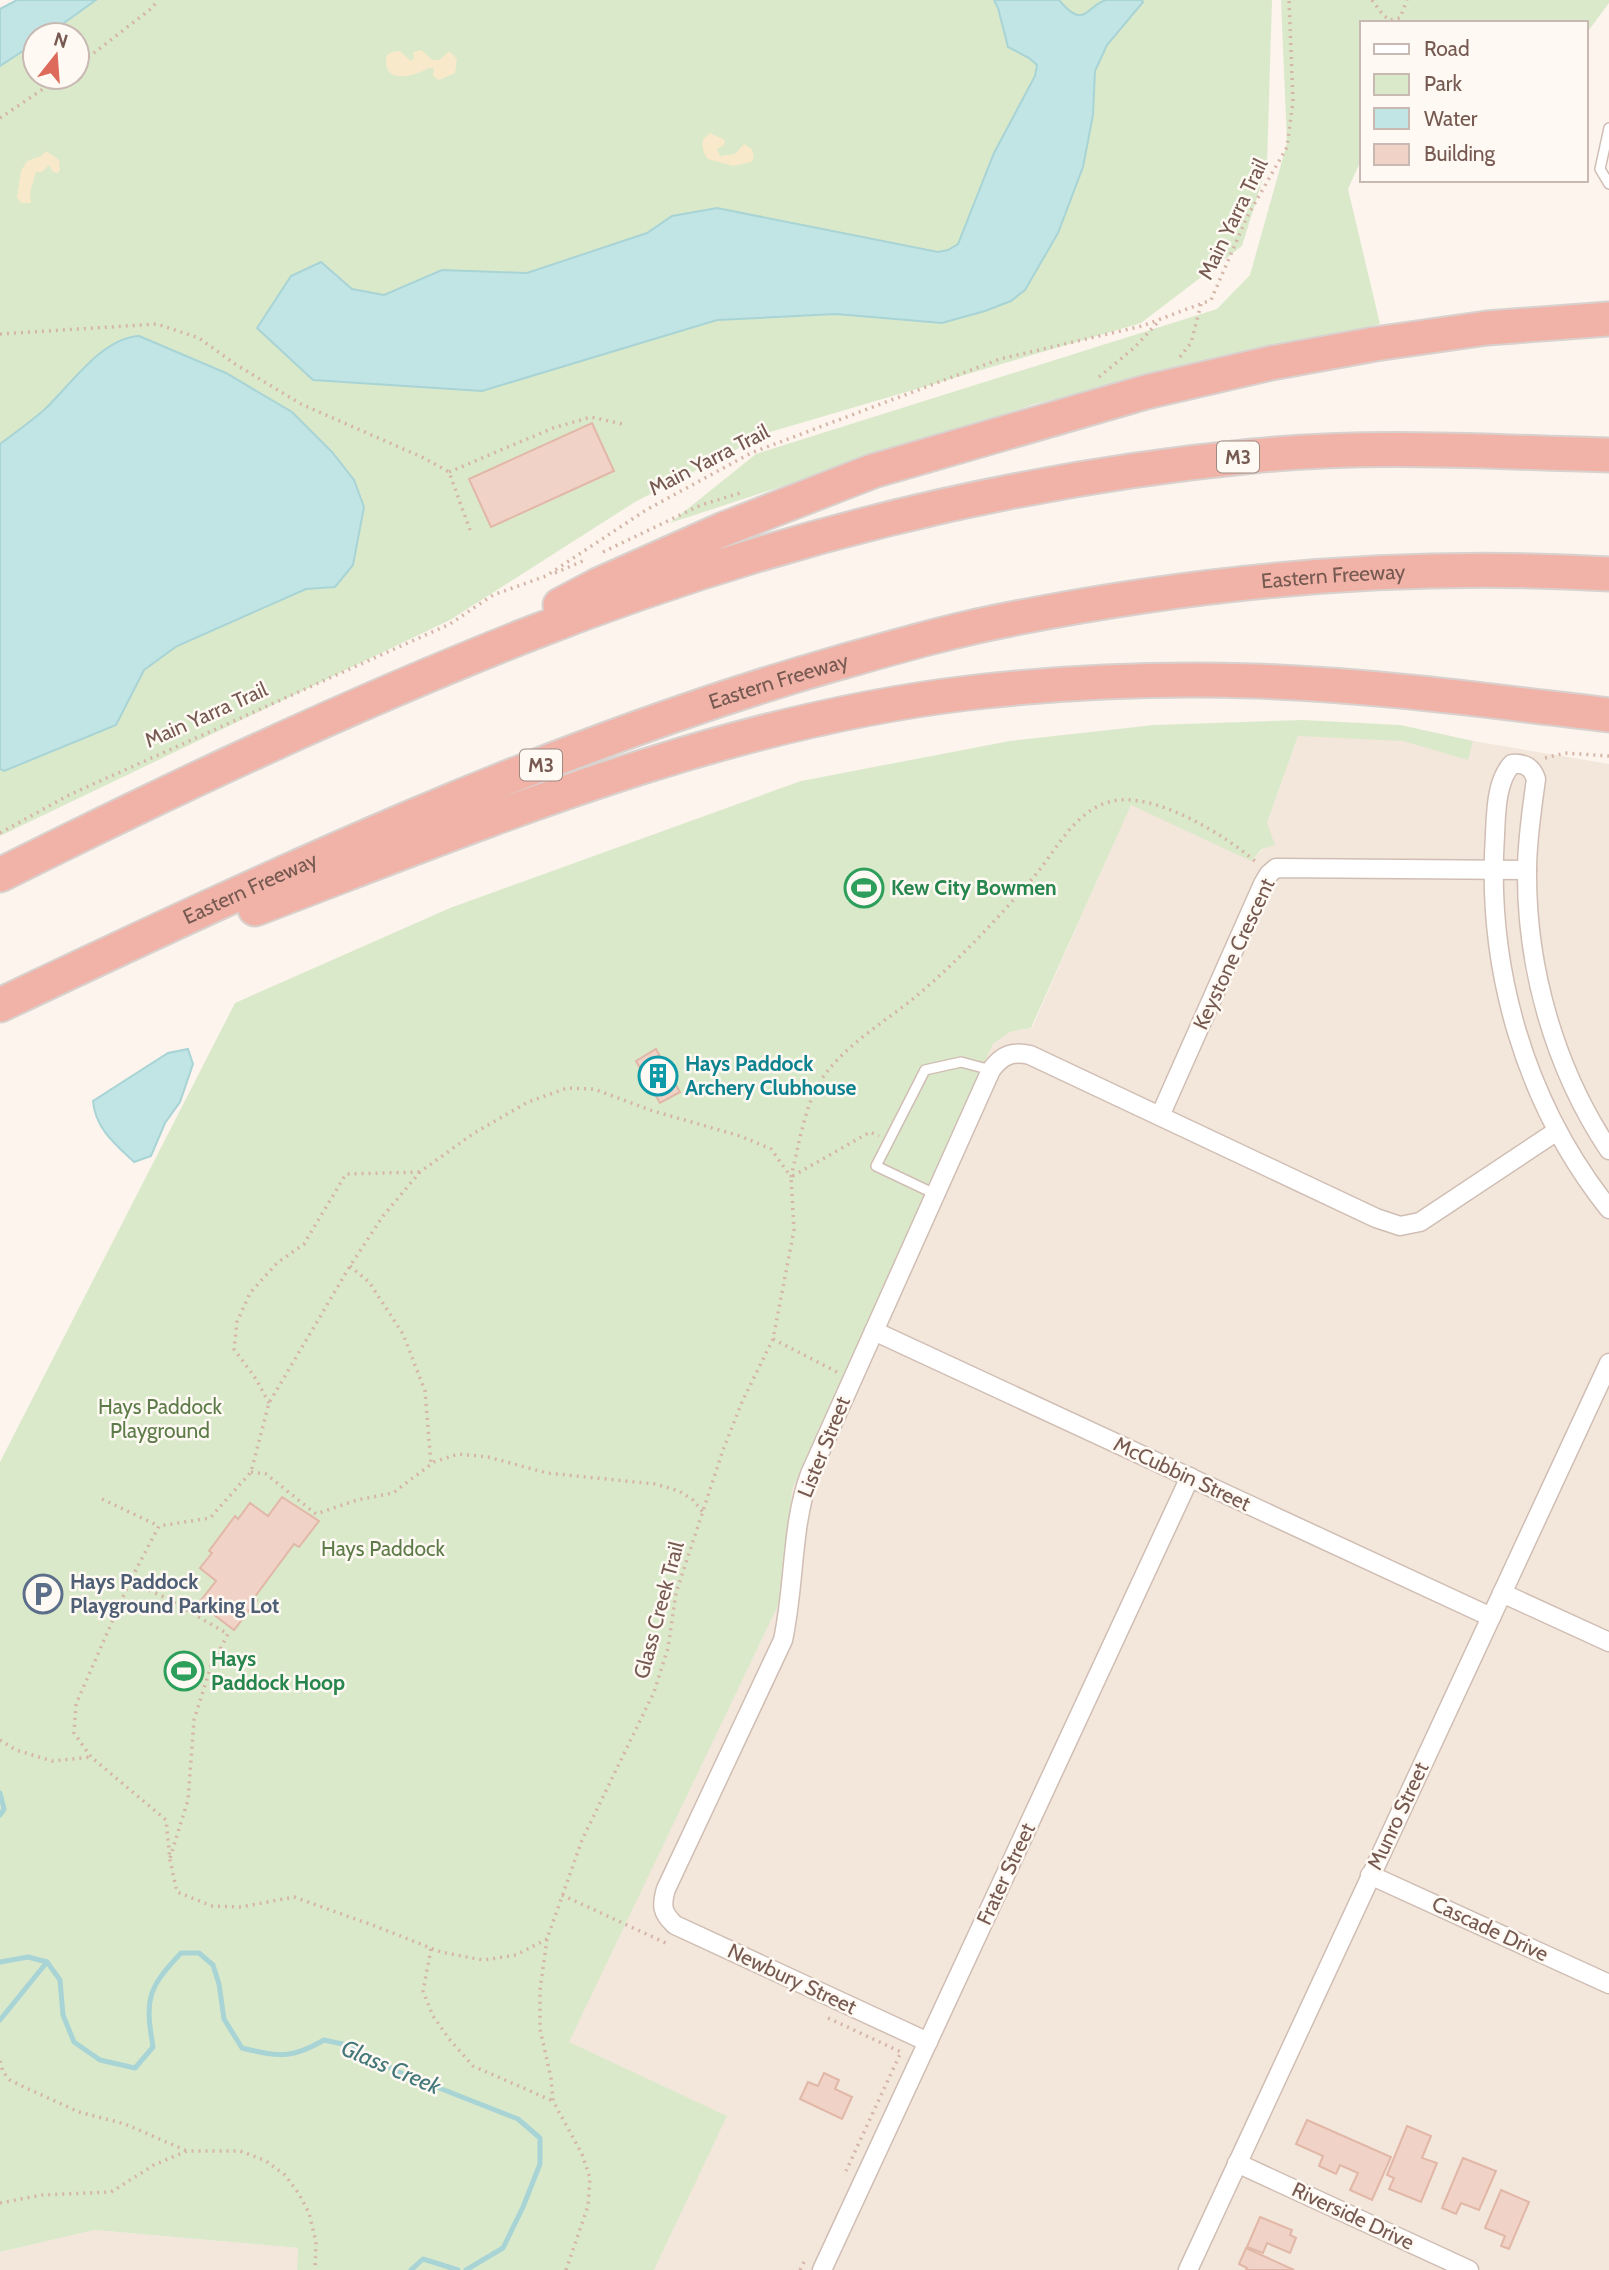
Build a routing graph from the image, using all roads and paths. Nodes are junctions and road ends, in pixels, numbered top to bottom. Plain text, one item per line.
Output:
1 (158, 0) edge
2 (1289, 0) edge
3 (1372, 0) edge
4 (1407, 0) edge
5 (91, 55) edge
6 (40, 91) edge
7 (0, 118) edge
8 (1609, 128) edge
9 (1609, 184) edge
10 (1161, 319) junction
11 (1609, 319) edge
12 (0, 334) edge
13 (1094, 381) dead end
14 (622, 424) dead end
15 (1609, 455) edge
16 (449, 471) junction
17 (470, 530) dead end
18 (1609, 573) edge
19 (412, 682) junction
20 (1609, 715) edge
21 (1609, 756) edge
22 (1522, 763) junction
23 (0, 832) edge
24 (1493, 870) junction
25 (1527, 870) junction
26 (1269, 874) junction
27 (0, 875) edge
28 (2, 1004) edge
29 (991, 1070) junction
30 (1160, 1116) junction
31 (1557, 1131) junction
32 (889, 1141) junction
33 (1609, 1150) edge
34 (419, 1172) junction
35 (791, 1177) junction
36 (936, 1194) junction
37 (1609, 1209) edge
38 (350, 1266) junction
39 (874, 1331) junction
40 (774, 1339) junction
41 (1609, 1363) edge
42 (852, 1380) junction
43 (270, 1403) junction
44 (431, 1464) junction
45 (251, 1472) junction
46 (1190, 1477) junction
47 (102, 1499) dead end
48 (703, 1512) junction
49 (159, 1526) junction
50 (130, 1581) junction
51 (1502, 1593) junction
52 (1490, 1617) junction
53 (1609, 1642) edge
54 (0, 1740) edge
55 (91, 1757) junction
56 (170, 1860) junction
57 (1370, 1875) junction
58 (562, 1895) junction
59 (662, 1910) joint
60 (547, 1939) junction
61 (431, 1948) junction
62 (679, 1949) dead end
63 (1609, 1984) edge
64 (827, 2017) dead end
65 (928, 2042) junction
66 (0, 2060) edge
67 (553, 2101) junction
68 (187, 2151) junction
69 (1237, 2163) junction
70 (845, 2173) dead end
71 (0, 2203) edge
72 (806, 2258) dead end
73 (315, 2270) edge
74 (566, 2270) edge
75 (800, 2270) edge
76 (822, 2270) edge
77 (1188, 2270) edge
78 (1469, 2270) edge

1 - 5 path
2 - 10 path, Main Yarra Trail
3 - 4 path
6 - 7 path
8 - 9 lane
10 - 13 path
10 - 23 path, Main Yarra Trail
11 - 19 highway
12 - 16 path
14 - 16 path
15 - 19 highway, M3
16 - 17 path
18 - 28 highway, Eastern Freeway / M3
19 - 27 highway, M3
20 - 28 highway
21 - 22 path
22 - 24 street
22 - 25 street
24 - 25 street, Keystone Crescent
24 - 26 street, Keystone Crescent
24 - 31 street
25 - 33 street
26 - 30 street, Keystone Crescent
26 - 35 path, Glass Creek Trail
29 - 30 street
29 - 32 lane
29 - 36 street, Lister Street
30 - 31 street
31 - 37 street
32 - 35 path
32 - 36 lane
34 - 35 path
34 - 38 path
34 - 43 path
35 - 40 path, Glass Creek Trail
36 - 39 street, Lister Street
38 - 43 path
38 - 44 path
39 - 42 street, Lister Street
39 - 46 street, McCubbin Street
40 - 42 path
40 - 48 path, Glass Creek Trail
41 - 51 street, Munro Street
42 - 59 street, Lister Street
43 - 45 path
44 - 45 path
44 - 48 path
45 - 49 path
46 - 52 street, McCubbin Street
46 - 65 street, Frater Street
47 - 49 path
48 - 58 path, Glass Creek Trail
49 - 50 path
50 - 55 path
50 - 56 path
51 - 52 street, Munro Street
51 - 53 street
52 - 57 street, Munro Street
54 - 55 path
55 - 56 path
56 - 61 path
57 - 63 street, Cascade Drive
57 - 69 street, Munro Street
58 - 60 path, Glass Creek Trail
58 - 62 path
59 - 65 street, Newbury Street
60 - 61 path
60 - 67 path, Glass Creek Trail
61 - 67 path
64 - 70 path
65 - 76 street, Frater Street
66 - 68 path
67 - 74 path, Glass Creek Trail
68 - 71 path
68 - 73 path
69 - 77 street, Munro Street
69 - 78 street, Riverside Drive
72 - 75 path

